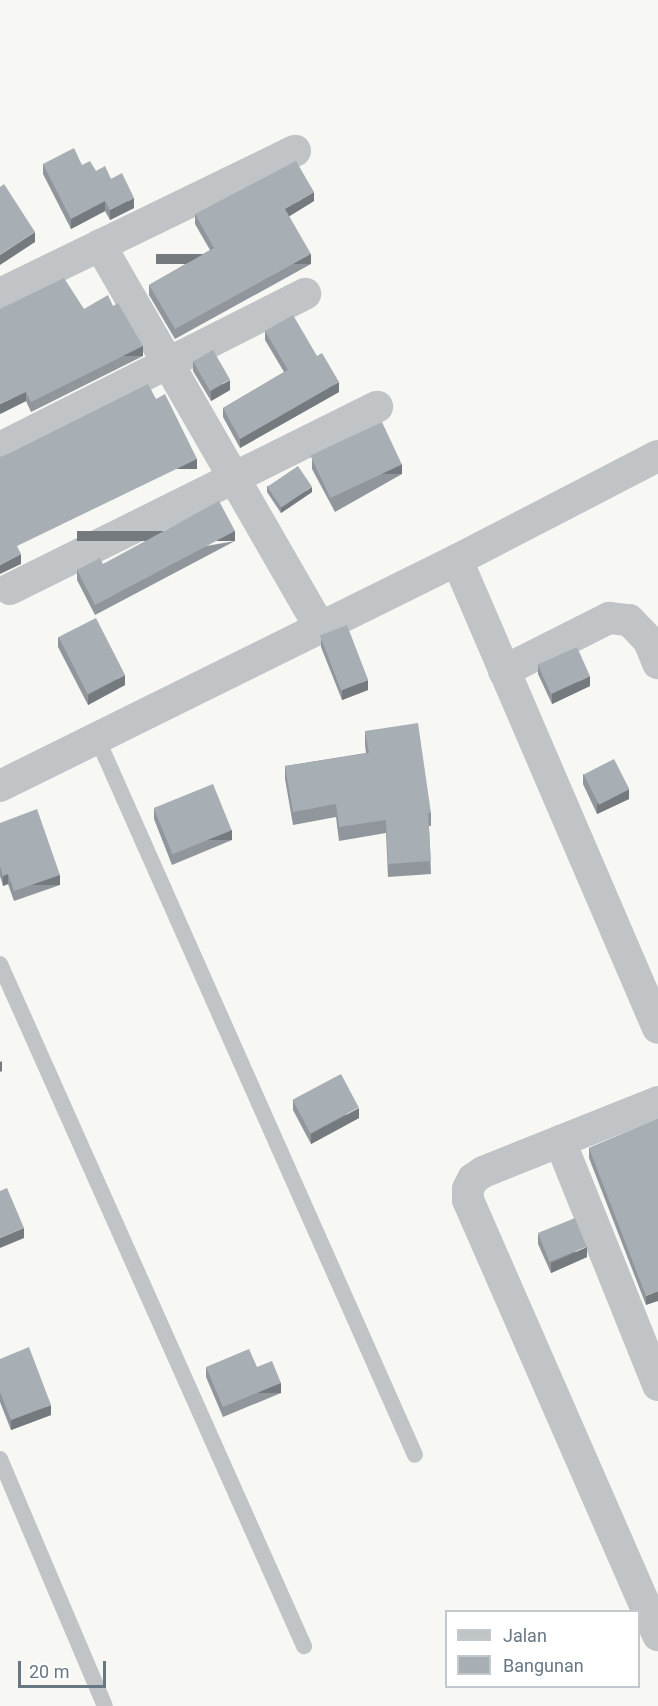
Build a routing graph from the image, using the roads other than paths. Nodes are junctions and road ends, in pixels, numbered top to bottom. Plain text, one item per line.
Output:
1 (295, 151) dead end
2 (100, 245) junction
3 (0, 294) edge
4 (305, 294) dead end
5 (166, 366) junction
6 (377, 407) dead end
7 (0, 448) edge
8 (658, 456) edge
9 (234, 480) junction
10 (457, 560) junction
11 (10, 589) dead end
12 (320, 627) junction
13 (658, 663) edge
14 (504, 670) junction
15 (96, 738) junction
16 (0, 786) edge
17 (0, 964) edge
18 (658, 1028) edge
19 (658, 1102) edge
20 (560, 1141) junction
21 (658, 1385) edge
22 (415, 1455) dead end
23 (0, 1459) edge
24 (658, 1635) edge
25 (304, 1646) dead end
26 (105, 1706) edge

1 - 2 street
2 - 3 street
2 - 5 street
4 - 5 street
5 - 7 street
5 - 9 street
6 - 9 street
8 - 10 street
9 - 11 street
9 - 12 street
10 - 12 street
10 - 14 street
12 - 15 street
13 - 14 street
14 - 18 street
15 - 16 street
15 - 22 lane
17 - 25 lane
19 - 20 street
20 - 21 street
20 - 24 street
23 - 26 lane

